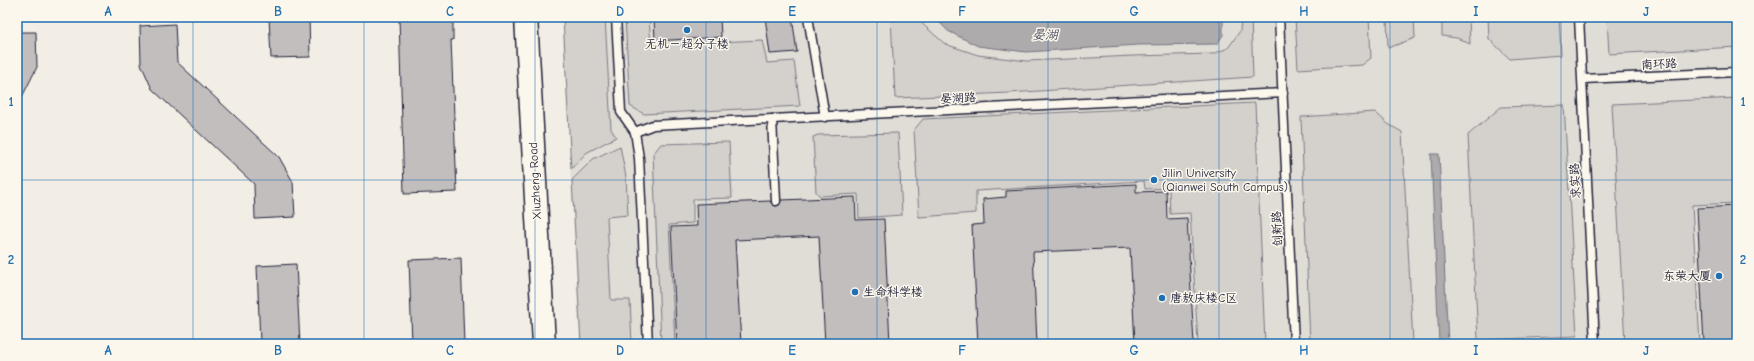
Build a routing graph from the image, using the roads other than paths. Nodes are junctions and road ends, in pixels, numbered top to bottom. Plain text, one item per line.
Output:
1 (526, 17) edge
2 (616, 17) edge
3 (808, 17) edge
4 (1279, 17) edge
5 (1579, 17) edge
6 (1737, 72) edge
7 (1583, 79) junction
8 (1283, 93) junction
9 (825, 117) junction
10 (772, 119) junction
11 (635, 132) junction
12 (776, 201) dead end
13 (544, 344) edge
14 (648, 344) edge
15 (1294, 344) edge
16 (1595, 344) edge

1 - 13 street, Xiuzheng Road
2 - 11 lane
3 - 9 lane
4 - 8 lane, 创新路
5 - 7 lane, 求实路
6 - 7 lane, 南环路
7 - 16 lane, 求实路
8 - 9 lane, 晏湖路
8 - 15 lane, 创新路
9 - 10 lane, 晏湖路
10 - 11 lane, 晏湖路
10 - 12 lane
11 - 14 lane

